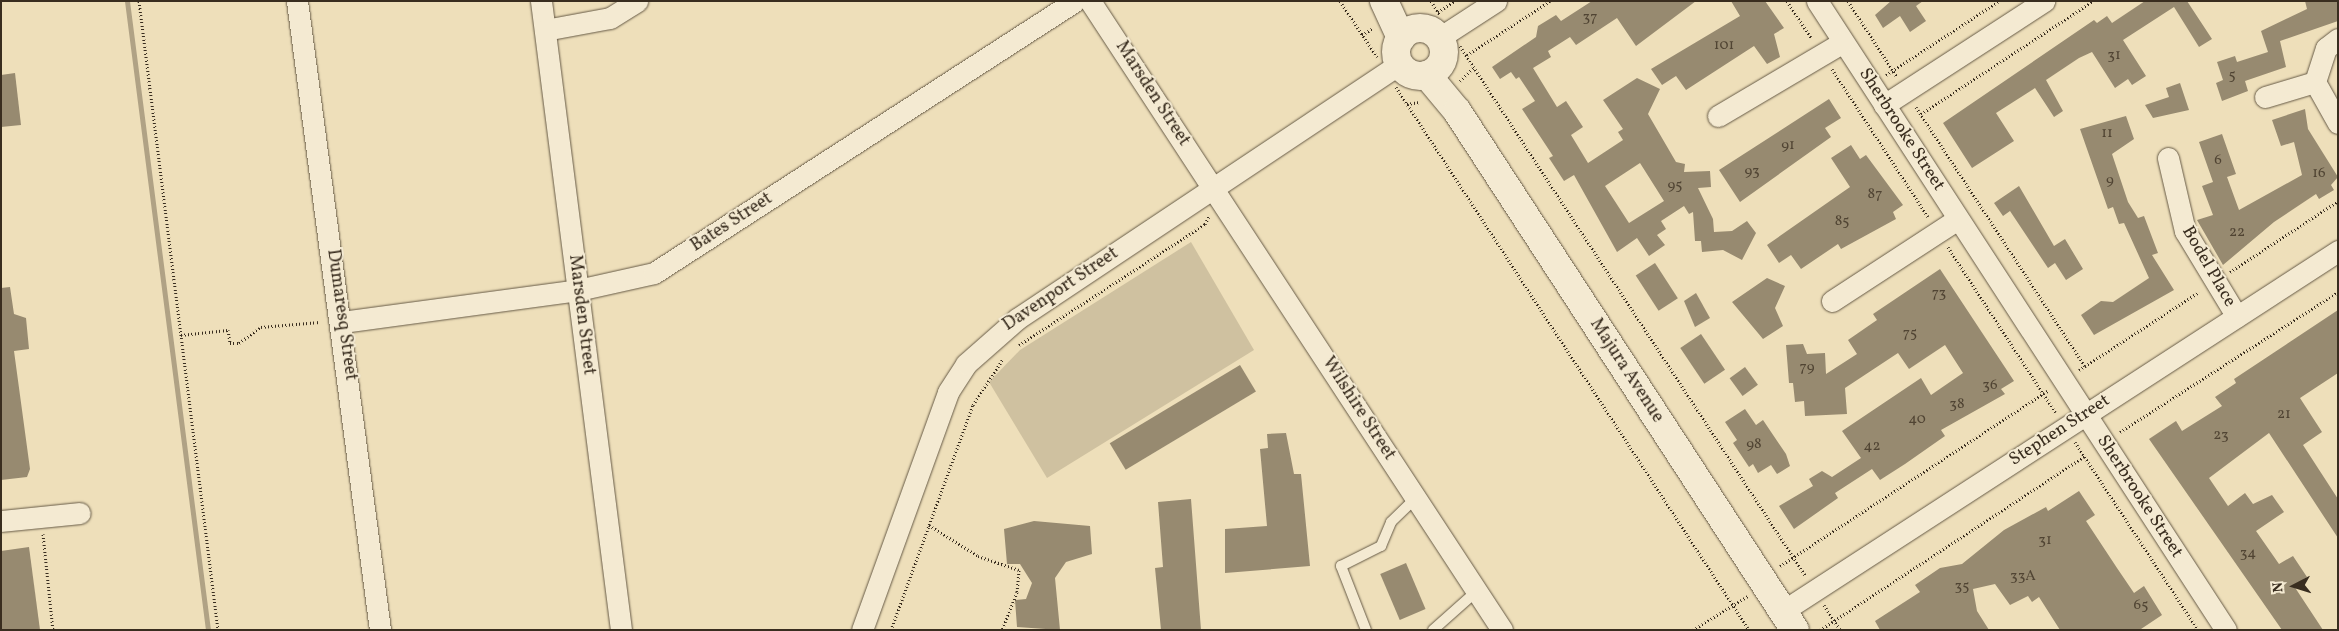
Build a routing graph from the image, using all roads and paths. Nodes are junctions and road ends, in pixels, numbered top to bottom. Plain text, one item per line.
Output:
1 (139, 1) edge
2 (297, 1) edge
3 (541, 1) edge
4 (637, 1) edge
5 (1075, 1) edge
6 (1090, 1) edge
7 (1340, 1) edge
8 (1384, 1) edge
9 (1388, 1) edge
10 (1455, 1) edge
11 (1496, 1) edge
12 (1550, 1) edge
13 (1787, 1) edge
14 (1817, 1) edge
15 (1848, 1) edge
16 (1999, 1) edge
17 (2044, 1) edge
18 (2093, 1) edge
19 (545, 30) junction
20 (1362, 35) dead end
21 (2338, 39) edge
22 (1843, 42) junction
23 (1425, 51) junction
24 (1822, 54) junction
25 (1893, 71) junction
26 (2315, 82) junction
27 (1457, 84) dead end
28 (1871, 85) junction
29 (1391, 90) dead end
30 (1906, 91) junction
31 (2265, 97) dead end
32 (1407, 104) dead end
33 (1884, 105) junction
34 (1921, 114) junction
35 (1718, 116) dead end
36 (2338, 123) edge
37 (2168, 158) dead end
38 (1214, 188) junction
39 (1227, 208) junction
40 (1958, 219) junction
41 (1938, 232) junction
42 (2338, 252) edge
43 (578, 290) junction
44 (2338, 292) edge
45 (1832, 301) dead end
46 (2237, 317) junction
47 (342, 322) junction
48 (181, 335) junction
49 (1012, 350) dead end
50 (1007, 354) dead end
51 (2085, 366) dead end
52 (2086, 415) junction
53 (2104, 443) junction
54 (2084, 456) junction
55 (1416, 498) junction
56 (80, 513) dead end
57 (41, 516) junction
58 (1, 521) edge
59 (930, 525) junction
60 (1477, 591) junction
61 (1789, 620) edge
62 (1834, 620) junction
63 (2221, 628) edge
64 (53, 630) edge
65 (218, 630) edge
66 (380, 630) edge
67 (621, 630) edge
68 (862, 630) edge
69 (891, 630) edge
70 (1002, 630) edge
71 (1366, 630) edge
72 (1433, 630) edge
73 (1502, 630) edge
74 (1749, 630) edge
75 (1820, 630) edge
76 (1840, 630) edge
77 (2198, 630) edge

1 - 48 path
2 - 47 street, Dumaresq Street
3 - 19 street, Marsden Street
4 - 19 street
5 - 43 street, Bates Street
6 - 38 street, Marsden Street
7 - 20 path
8 - 23 main road, Majura Avenue
9 - 23 main road
10 - 23 path
11 - 23 street, Davenport Street
12 - 23 path
13 - 24 path
14 - 22 street, Sherbrooke Street
15 - 25 path
16 - 25 path
17 - 30 street
18 - 34 path
19 - 43 street, Marsden Street
21 - 26 street
22 - 24 street
22 - 28 street, Sherbrooke Street
23 - 29 path
23 - 38 street, Davenport Street
23 - 61 main road, Majura Avenue
24 - 35 street
24 - 41 path
25 - 28 path
25 - 30 path
26 - 31 street
26 - 36 street
27 - 41 path
28 - 33 street, Sherbrooke Street
30 - 33 street
30 - 34 path
32 - 74 path
33 - 40 street, Sherbrooke Street
34 - 51 path
37 - 46 street, Bodel Place
38 - 39 street, Wilshire Street
38 - 68 street, Davenport Street
39 - 49 path
39 - 55 street, Wilshire Street
40 - 41 street
40 - 52 street, Sherbrooke Street
41 - 45 street
42 - 46 street, Stephen Street
43 - 47 street, Bates Street
43 - 67 street, Marsden Street
44 - 53 path
46 - 52 street, Stephen Street
47 - 48 path
47 - 66 street, Dumaresq Street
48 - 65 path
50 - 59 path
52 - 53 street, Sherbrooke Street
52 - 61 street, Stephen Street
53 - 54 path
53 - 63 street, Sherbrooke Street
54 - 62 path
54 - 77 path
55 - 60 street, Wilshire Street
55 - 71 lane
56 - 57 street
57 - 58 street
57 - 64 path
59 - 69 path
59 - 70 path
60 - 72 lane
60 - 73 street, Wilshire Street
62 - 75 path
62 - 76 path

